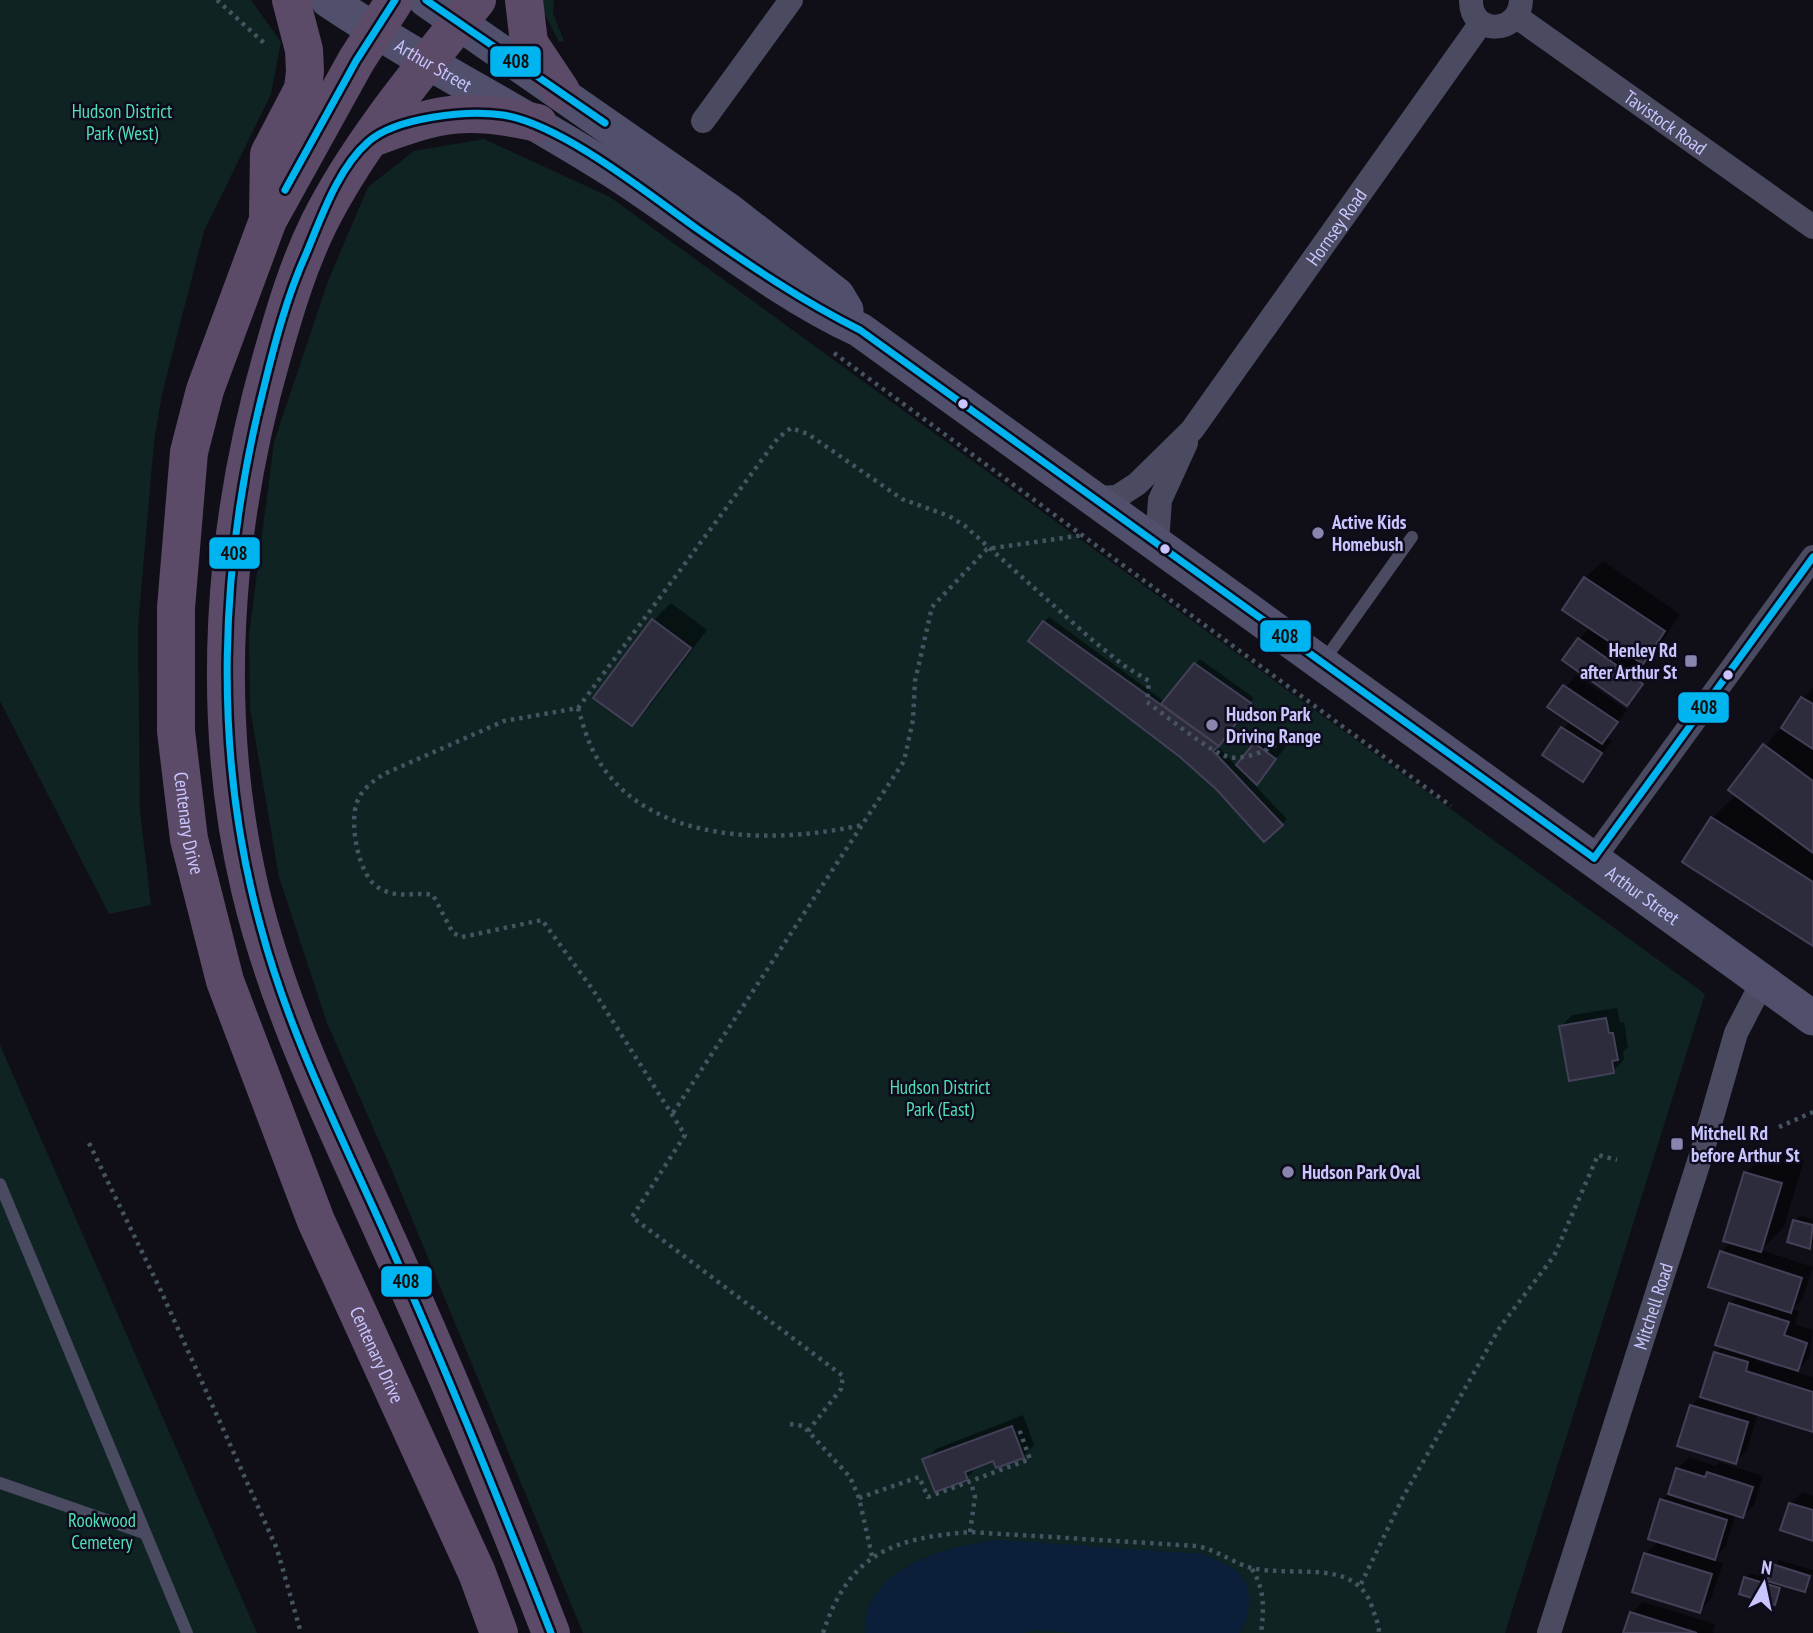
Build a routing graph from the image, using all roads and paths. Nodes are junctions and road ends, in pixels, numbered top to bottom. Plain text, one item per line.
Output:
1 (217, 0) edge
2 (291, 0) edge
3 (328, 0) edge
4 (396, 0) edge
5 (426, 0) edge
6 (524, 0) edge
7 (791, 0) edge
8 (1471, 0) edge
9 (1519, 8) edge
10 (468, 11) edge
11 (1481, 23) junction
12 (375, 32) junction
13 (264, 43) dead end
14 (430, 61) junction
15 (561, 92) junction
16 (703, 121) dead end
17 (538, 123) junction
18 (372, 138) junction
19 (268, 220) junction
20 (1813, 227) edge
21 (860, 330) junction
22 (832, 352) dead end
23 (1192, 430) junction
24 (1093, 498) junction
25 (1084, 535) junction
26 (1412, 537) dead end
27 (1157, 543) junction
28 (986, 548) junction
29 (1813, 557) edge
30 (1321, 664) junction
31 (578, 708) junction
32 (1292, 737) dead end
33 (1451, 806) dead end
34 (864, 825) junction
35 (1594, 858) junction
36 (1763, 981) junction
37 (1813, 1018) edge
38 (1813, 1112) edge
39 (673, 1113) junction
40 (1779, 1127) dead end
41 (89, 1143) dead end
42 (1617, 1160) dead end
43 (0, 1184) edge
44 (790, 1424) dead end
45 (1019, 1429) dead end
46 (808, 1431) junction
47 (971, 1482) junction
48 (0, 1483) edge
49 (859, 1498) junction
50 (970, 1532) junction
51 (144, 1533) junction
52 (872, 1556) junction
53 (1251, 1568) junction
54 (1361, 1584) junction
55 (187, 1633) edge
56 (301, 1633) edge
57 (499, 1633) edge
58 (551, 1633) edge
59 (823, 1633) edge
60 (1261, 1633) edge
61 (1379, 1633) edge
62 (1549, 1633) edge

1 - 13 path
2 - 19 highway
3 - 12 main road, Arthur Street
4 - 12 highway, Centenary Drive
5 - 10 main road, Arthur Street
6 - 15 highway
7 - 16 street
8 - 11 street
9 - 11 street
9 - 20 street, Tavistock Road
10 - 14 highway
10 - 15 main road, Arthur Street
11 - 23 street, Hornsey Road
12 - 14 main road, Arthur Street
12 - 19 highway, Centenary Drive
14 - 17 main road, Arthur Street
14 - 18 highway
15 - 21 main road, Arthur Street
17 - 18 highway
17 - 21 main road, Arthur Street
18 - 58 highway
19 - 57 highway, Centenary Drive
21 - 24 main road, Arthur Street
22 - 25 path
23 - 24 street, Hornsey Road
23 - 27 street, Hornsey Road
24 - 27 main road, Arthur Street
25 - 28 path
25 - 33 path
26 - 30 lane
27 - 30 main road, Arthur Street
28 - 31 path
28 - 32 path
28 - 34 path
29 - 35 street
30 - 35 main road, Arthur Street
31 - 34 path
31 - 39 path
34 - 39 path
35 - 36 main road, Arthur Street
36 - 37 main road, Arthur Street
36 - 62 street, Mitchell Road
38 - 40 path
39 - 46 path
41 - 56 path
42 - 54 path
43 - 51 lane
44 - 46 path
45 - 47 path
46 - 49 path
47 - 49 path
47 - 50 path
48 - 51 lane
49 - 52 path
50 - 52 path
50 - 53 path
51 - 55 lane
52 - 59 path
53 - 54 path
53 - 60 path
54 - 61 path

